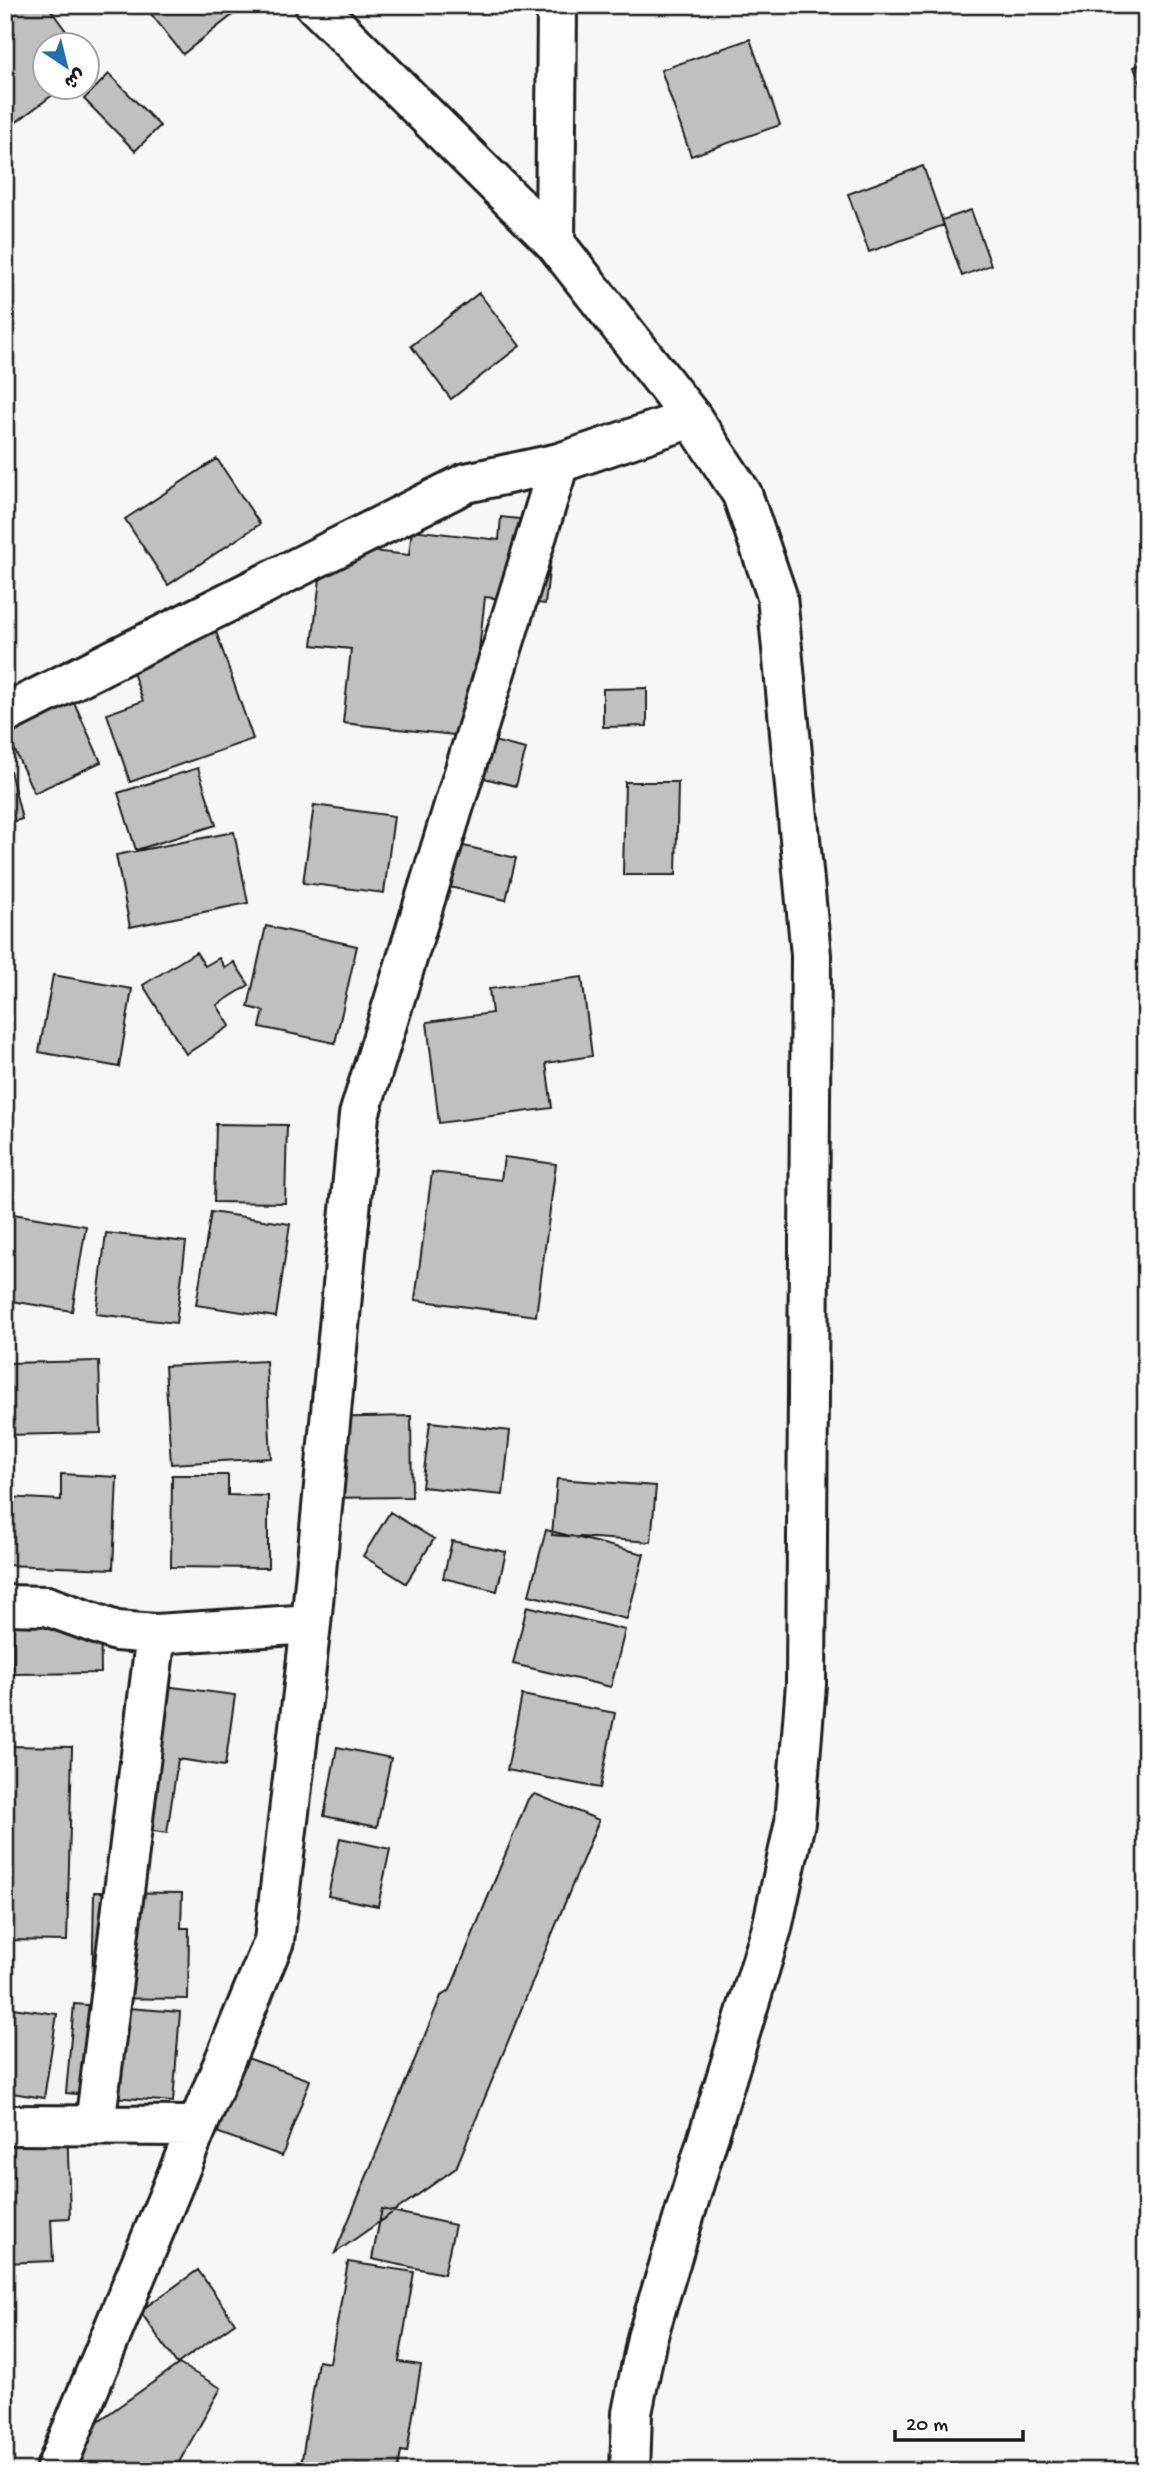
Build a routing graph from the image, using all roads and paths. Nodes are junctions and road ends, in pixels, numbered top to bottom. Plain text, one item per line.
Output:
1 (315, 5) edge
2 (557, 5) edge
3 (555, 243) junction
4 (692, 418) junction
5 (559, 463) junction
6 (5, 713) edge
7 (5, 1605) edge
8 (311, 1624) junction
9 (156, 1634) junction
10 (5, 2125) edge
11 (95, 2125) junction
12 (197, 2126) junction
13 (55, 2471) edge
14 (629, 2471) edge

1 - 3 street
2 - 3 street
3 - 4 street
4 - 5 street
4 - 14 street
5 - 6 street
5 - 8 street
7 - 9 street
8 - 9 street
8 - 12 street
9 - 11 street
10 - 11 street
11 - 12 street
12 - 13 street

